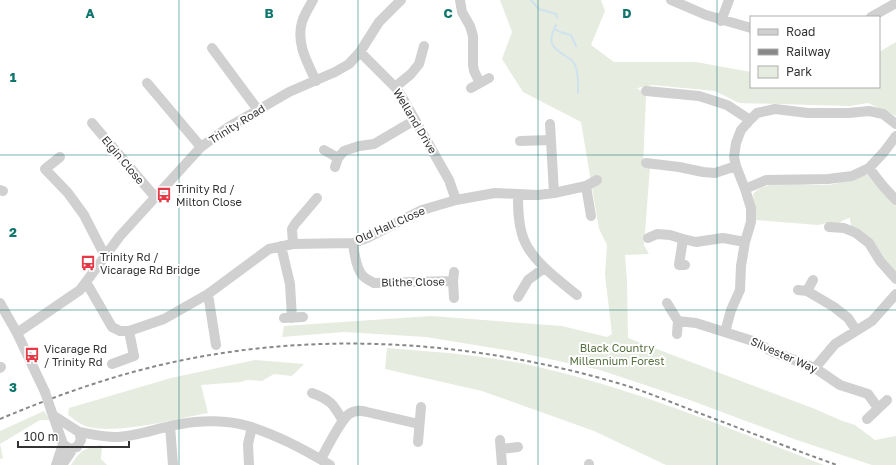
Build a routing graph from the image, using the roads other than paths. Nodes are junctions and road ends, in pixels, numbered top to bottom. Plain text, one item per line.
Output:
1 (313, 0) edge
2 (401, 0) edge
3 (460, 0) edge
4 (671, 0) edge
5 (730, 0) edge
6 (896, 3) edge
7 (873, 16) edge
8 (721, 20) junction
9 (750, 28) edge
10 (424, 46) dead end
11 (212, 48) dead end
12 (360, 52) junction
13 (316, 81) junction
14 (147, 83) dead end
15 (395, 87) junction
16 (471, 88) dead end
17 (646, 91) dead end
18 (258, 110) junction
19 (415, 120) junction
20 (750, 120) junction
21 (92, 123) dead end
22 (550, 124) dead end
23 (896, 124) edge
24 (896, 136) edge
25 (550, 140) junction
26 (520, 141) dead end
27 (201, 147) junction
28 (324, 150) dead end
29 (60, 157) dead end
30 (646, 163) dead end
31 (736, 166) junction
32 (869, 168) junction
33 (597, 180) dead end
34 (586, 186) junction
35 (745, 189) junction
36 (554, 193) junction
37 (518, 194) junction
38 (154, 197) junction
39 (317, 198) dead end
40 (456, 200) junction
41 (896, 200) edge
42 (591, 216) dead end
43 (829, 227) dead end
44 (648, 238) dead end
45 (683, 240) junction
46 (745, 242) junction
47 (353, 243) junction
48 (293, 244) junction
49 (281, 246) junction
50 (105, 256) junction
51 (686, 265) dead end
52 (544, 268) junction
53 (896, 279) edge
54 (813, 280) dead end
55 (86, 282) junction
56 (208, 294) junction
57 (896, 294) edge
58 (577, 295) dead end
59 (518, 297) dead end
60 (454, 298) dead end
61 (0, 303) edge
62 (667, 303) dead end
63 (303, 317) dead end
64 (678, 321) junction
65 (856, 330) junction
66 (129, 331) junction
67 (726, 332) junction
68 (17, 333) junction
69 (677, 334) dead end
70 (216, 345) dead end
71 (112, 364) dead end
72 (815, 368) junction
73 (312, 394) dead end
74 (887, 400) dead end
75 (421, 407) dead end
76 (878, 408) junction
77 (52, 413) junction
78 (868, 419) dead end
79 (343, 421) junction
80 (419, 424) junction
81 (170, 426) junction
82 (252, 427) junction
83 (76, 431) junction
84 (107, 437) junction
85 (63, 441) junction
86 (418, 442) dead end
87 (76, 447) junction
88 (518, 448) dead end
89 (321, 459) junction
90 (56, 465) edge
91 (62, 465) edge
92 (173, 465) edge
93 (249, 465) edge
94 (330, 465) edge
95 (502, 465) edge

1 - 13 street
2 - 12 street, Trinity Road
3 - 16 street
4 - 8 street
5 - 8 street
6 - 7 street
8 - 9 street
10 - 15 street
11 - 18 street
12 - 13 street, Trinity Road
12 - 15 street, Welland Drive
13 - 18 street, Trinity Road
14 - 27 street
15 - 19 street, Welland Drive
17 - 20 street
18 - 27 street, Trinity Road
19 - 28 street
19 - 40 street, Welland Drive
20 - 23 street
20 - 31 street
21 - 38 street, Elgin Close
22 - 25 street
24 - 32 street
25 - 26 street
25 - 36 street
27 - 38 street, Trinity Road
29 - 50 street
30 - 31 street
31 - 35 street
32 - 35 street
32 - 41 street
33 - 34 street, Old Hall Close
34 - 36 street, Old Hall Close
34 - 42 street
35 - 46 street
36 - 37 street, Old Hall Close
37 - 40 street, Old Hall Close
37 - 52 street
38 - 50 street, Trinity Road
39 - 48 street
40 - 47 street, Old Hall Close
43 - 53 street
44 - 45 street
45 - 46 street
45 - 51 street
46 - 67 street
47 - 48 street, Old Hall Close
47 - 60 street, Blithe Close
48 - 49 street, Old Hall Close
49 - 56 street, Old Hall Close
49 - 63 street
50 - 55 street, Trinity Road
52 - 58 street
52 - 59 street
54 - 65 street
55 - 66 street
55 - 68 street, Trinity Road
56 - 66 street, Old Hall Close
56 - 70 street
57 - 65 street
61 - 68 street
62 - 64 street
64 - 67 street, Silvester Way
64 - 69 street
65 - 72 street
66 - 71 street
67 - 72 street, Silvester Way
68 - 77 street, bridge
72 - 76 street, Silvester Way
73 - 79 street
74 - 76 street
75 - 80 street
76 - 78 street
77 - 83 street
77 - 85 street
79 - 80 street
79 - 89 street
80 - 86 street
81 - 82 street
81 - 84 street
81 - 92 street
82 - 89 street
82 - 93 street
83 - 84 street
83 - 85 street
83 - 87 street
84 - 87 street
85 - 87 street
85 - 90 street
87 - 91 street
88 - 95 street
89 - 94 street

